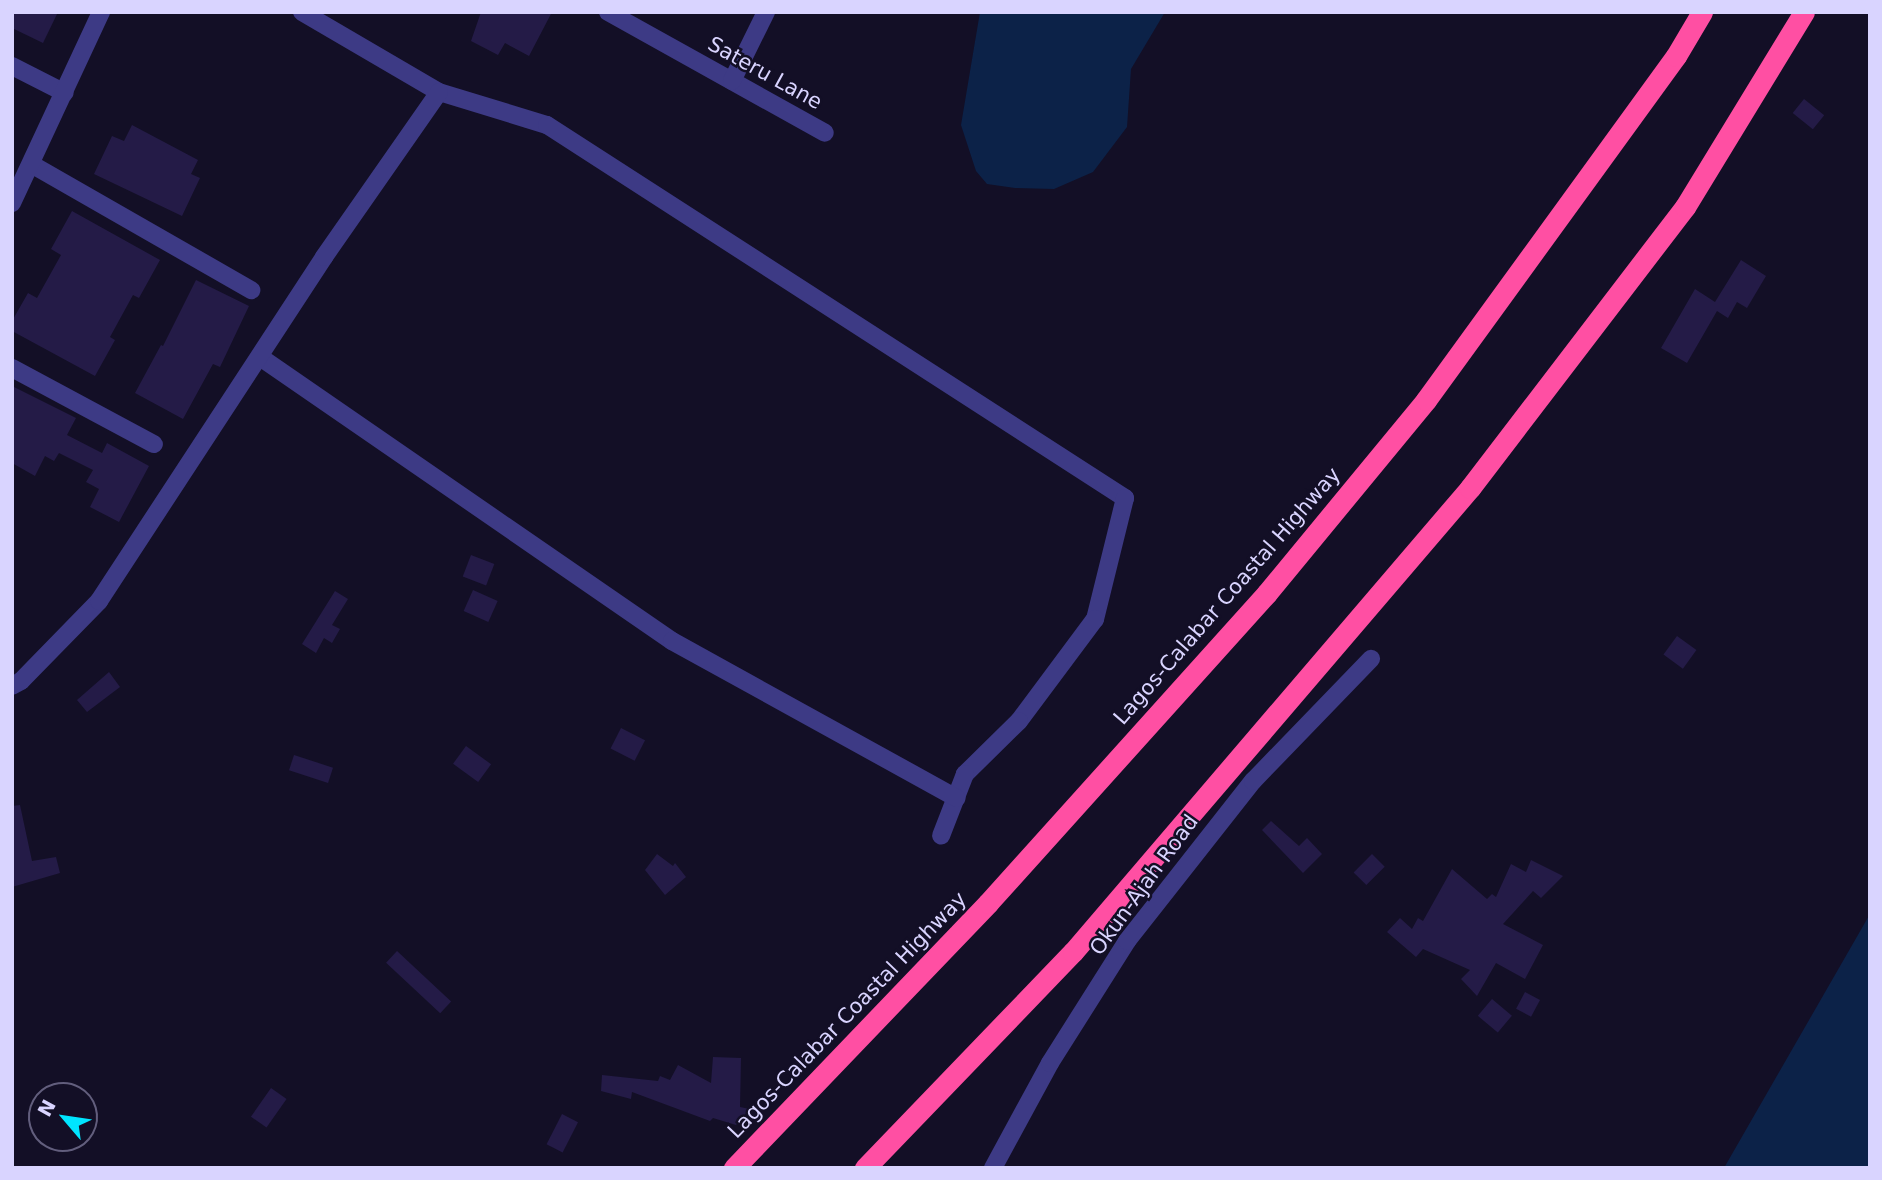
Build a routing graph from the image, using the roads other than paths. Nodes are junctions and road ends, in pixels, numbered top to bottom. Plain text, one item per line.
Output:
1 (102, 12) edge
2 (302, 12) edge
3 (608, 12) edge
4 (766, 12) edge
5 (1702, 12) edge
6 (1804, 12) edge
7 (12, 66) edge
8 (732, 81) junction
9 (439, 92) junction
10 (65, 93) junction
11 (825, 133) dead end
12 (31, 164) junction
13 (12, 203) edge
14 (251, 290) dead end
15 (260, 357) junction
16 (12, 368) edge
17 (154, 444) dead end
18 (1371, 659) dead end
19 (12, 686) edge
20 (956, 798) junction
21 (941, 836) dead end
22 (734, 1168) edge
23 (865, 1168) edge
24 (993, 1168) edge

1 - 10 street
2 - 9 street
3 - 8 street, Sateru Lane
4 - 8 street
5 - 22 highway, Lagos-Calabar Coastal Highway
6 - 23 highway
7 - 10 street
8 - 11 street, Sateru Lane
9 - 15 street
9 - 20 street
10 - 12 street
12 - 13 street
12 - 14 street
15 - 19 street
15 - 20 street
16 - 17 street
18 - 24 street, Okun-Ajah Road
20 - 21 street

